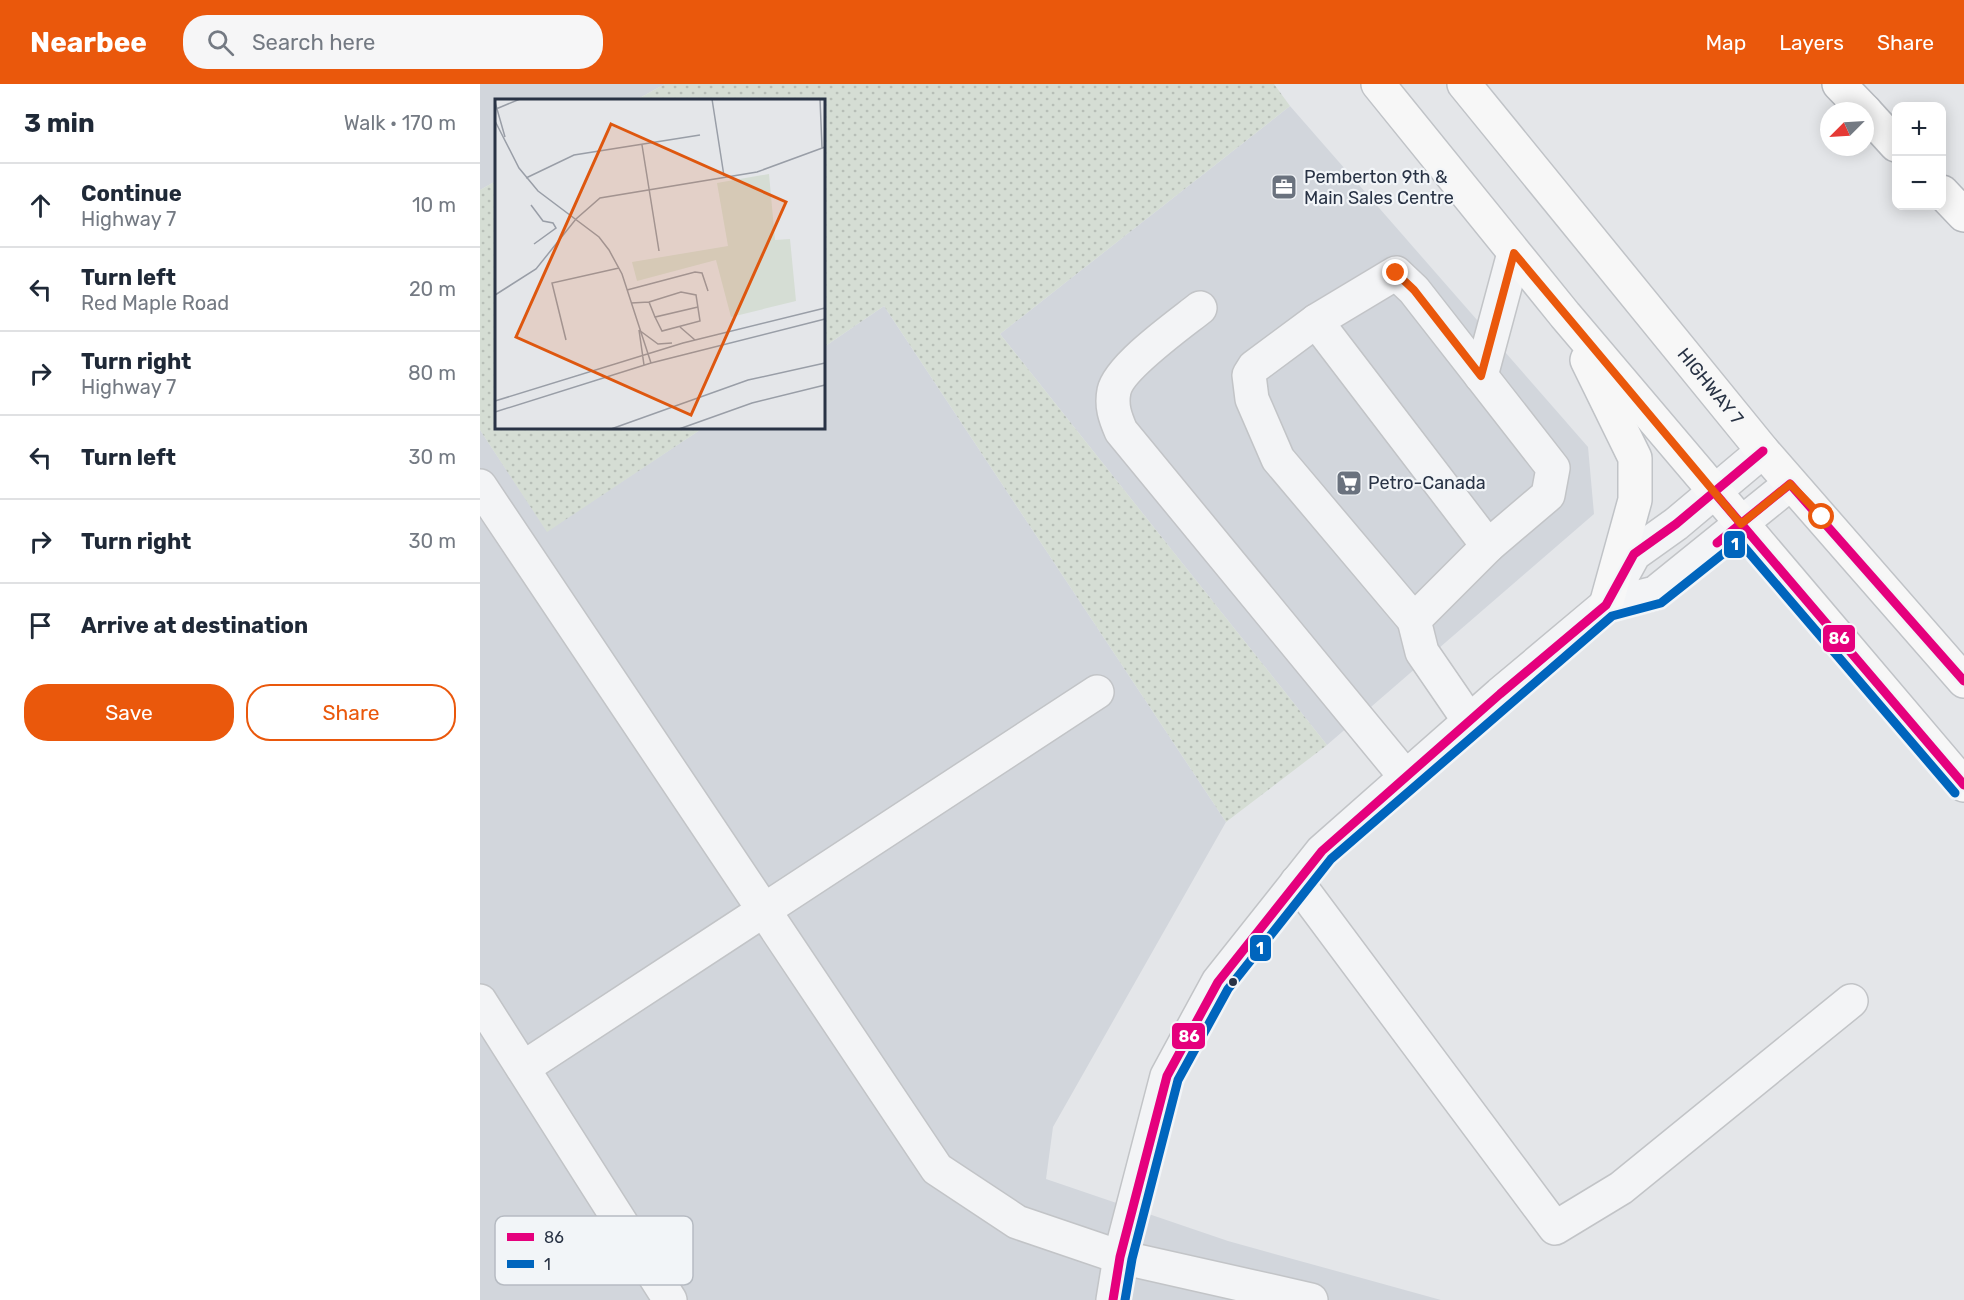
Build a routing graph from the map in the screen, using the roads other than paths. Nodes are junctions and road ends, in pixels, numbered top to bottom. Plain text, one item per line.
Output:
1 (1378, 84) edge
2 (1464, 84) edge
3 (1839, 84) edge
4 (1856, 102) edge
5 (1874, 121) edge
6 (1892, 141) edge
7 (1946, 197) edge
8 (1964, 216) edge
9 (1514, 253) junction
10 (1200, 308) dead end
11 (1565, 315) junction
12 (1316, 321) junction
13 (1481, 376) junction
14 (1763, 451) junction
15 (1790, 484) junction
16 (1714, 492) junction
17 (484, 502) edge
18 (1741, 524) junction
19 (1488, 546) junction
20 (1606, 605) junction
21 (1414, 620) junction
22 (1964, 681) edge
23 (1097, 692) dead end
24 (1470, 722) junction
25 (1405, 776) junction
26 (1964, 785) edge
27 (1297, 882) junction
28 (764, 911) junction
29 (1851, 1001) dead end
30 (480, 1002) edge
31 (523, 1068) junction
32 (617, 1216) edge
33 (1120, 1257) junction
34 (660, 1285) edge
35 (670, 1300) edge
36 (1113, 1300) edge
37 (1311, 1300) edge

1 - 9 main road
2 - 14 main road, HIGHWAY 7
3 - 4 main road
5 - 6 main road
7 - 8 main road
9 - 11 main road
9 - 13 street
10 - 25 street
11 - 16 main road
11 - 20 main road
12 - 13 street
12 - 19 street
12 - 21 street
13 - 19 street
14 - 15 main road, HIGHWAY 7
14 - 16 street
15 - 18 street
15 - 22 main road, HIGHWAY 7
16 - 18 main road
16 - 20 street
17 - 28 street
18 - 20 street
18 - 26 main road
19 - 21 street
20 - 24 street
21 - 24 street
23 - 28 street
24 - 25 street
25 - 27 street
27 - 29 street
27 - 33 street
28 - 31 street
28 - 33 street
30 - 31 street
31 - 32 street
33 - 36 street
33 - 37 street
34 - 35 street

